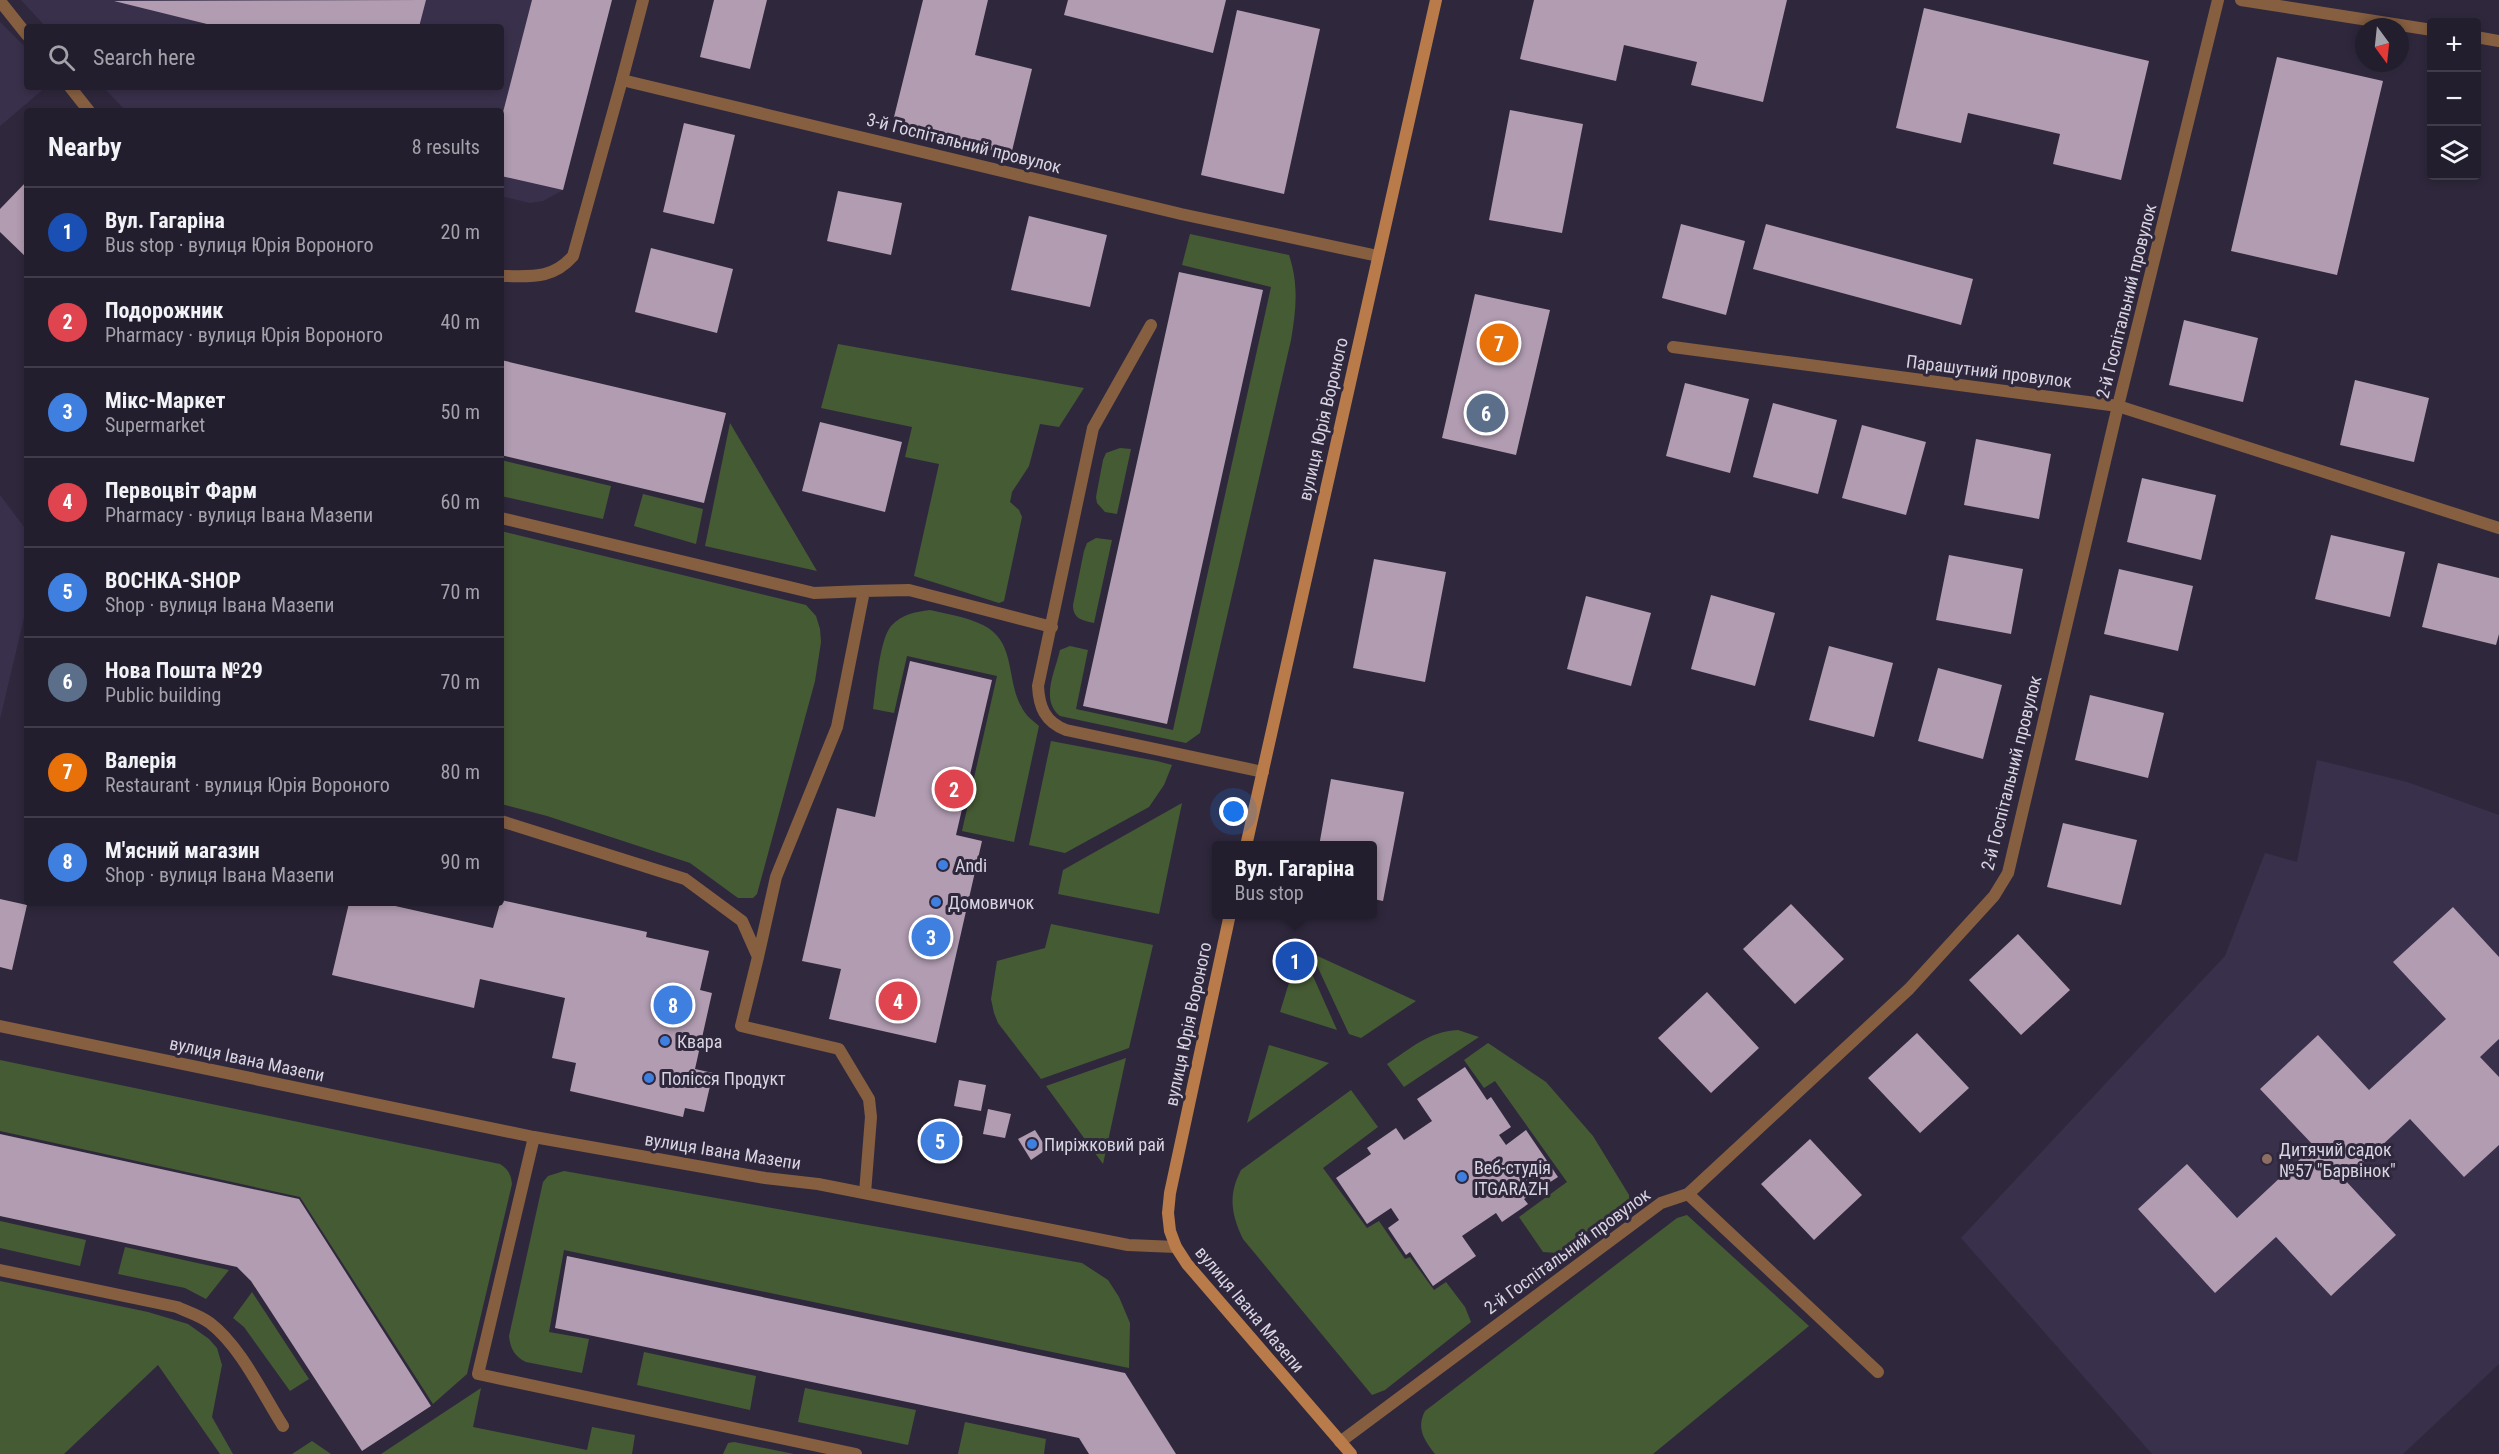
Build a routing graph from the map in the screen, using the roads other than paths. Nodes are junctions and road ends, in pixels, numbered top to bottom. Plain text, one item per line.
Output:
1 (643, 0) edge
2 (1436, 0) edge
3 (2218, 0) edge
4 (2241, 0) edge
5 (0, 2) edge
6 (2427, 29) edge
7 (24, 31) edge
8 (2481, 38) edge
9 (2499, 41) edge
10 (622, 80) junction
11 (72, 90) edge
12 (87, 108) edge
13 (1378, 256) junction
14 (504, 276) edge
15 (1151, 326) dead end
16 (1673, 347) dead end
17 (2118, 406) junction
18 (504, 519) edge
19 (2499, 528) edge
20 (864, 591) junction
21 (1052, 627) junction
22 (1263, 772) junction
23 (504, 822) edge
24 (1247, 841) edge
25 (1229, 919) edge
26 (758, 957) junction
27 (0, 1026) edge
28 (534, 1137) junction
29 (865, 1193) junction
30 (1688, 1194) junction
31 (1176, 1247) junction
32 (0, 1270) edge
33 (1878, 1371) dead end
34 (283, 1426) dead end
35 (1340, 1442) junction
36 (856, 1454) edge
37 (1351, 1454) edge

1 - 10 street
2 - 13 main road, вулиця Юрія Вороного
3 - 17 street, 2-й Госпітальний провулок
4 - 6 street
5 - 7 street
8 - 9 street
10 - 13 street, 3-й Госпітальний провулок
10 - 14 street
11 - 12 street
13 - 22 main road, вулиця Юрія Вороного
15 - 21 street
16 - 17 street, Парашутний провулок
17 - 19 street, Парашутний провулок
17 - 30 street, 2-й Госпітальний провулок
18 - 20 street
20 - 21 street
20 - 26 street
21 - 22 street
22 - 24 main road, вулиця Юрія Вороного
23 - 26 street
25 - 31 main road, вулиця Юрія Вороного
26 - 29 street
27 - 28 street, вулиця Івана Мазепи
28 - 29 street, вулиця Івана Мазепи
28 - 36 street
29 - 31 street, вулиця Івана Мазепи
30 - 33 street
30 - 35 street, 2-й Госпітальний провулок
31 - 35 main road, вулиця Івана Мазепи
32 - 34 street
35 - 37 main road, вулиця Івана Мазепи

